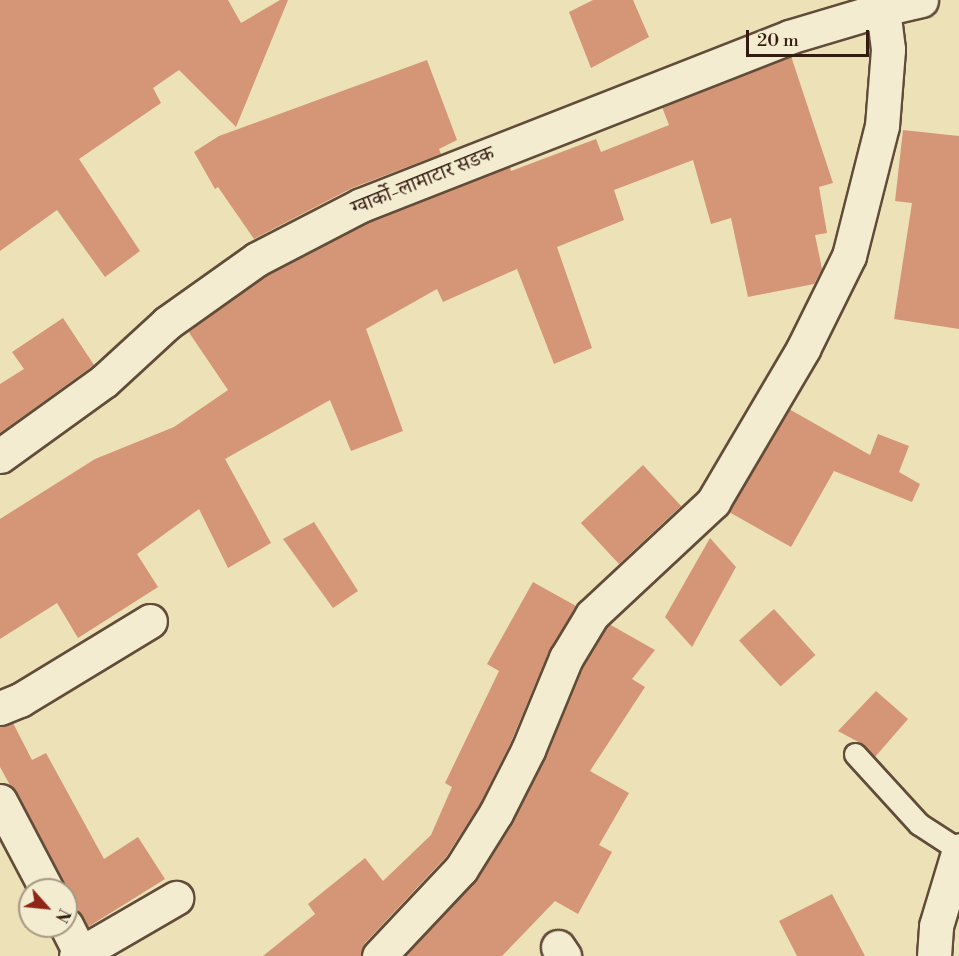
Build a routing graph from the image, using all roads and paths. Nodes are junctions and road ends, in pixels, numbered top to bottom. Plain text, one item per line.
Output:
1 (921, 0) edge
2 (890, 5) edge
3 (0, 456) edge
4 (150, 621) dead end
5 (0, 708) edge
6 (855, 754) dead end
7 (0, 801) edge
8 (959, 850) edge
9 (41, 878) edge
10 (176, 898) dead end
11 (74, 944) edge
12 (379, 956) edge
13 (934, 956) edge

1 - 2 street, ग्वार्को-लामाटार सडक
2 - 3 street, ग्वार्को-लामाटार सडक
2 - 12 street
4 - 5 street
6 - 8 lane
7 - 9 street
8 - 13 street
10 - 11 street

